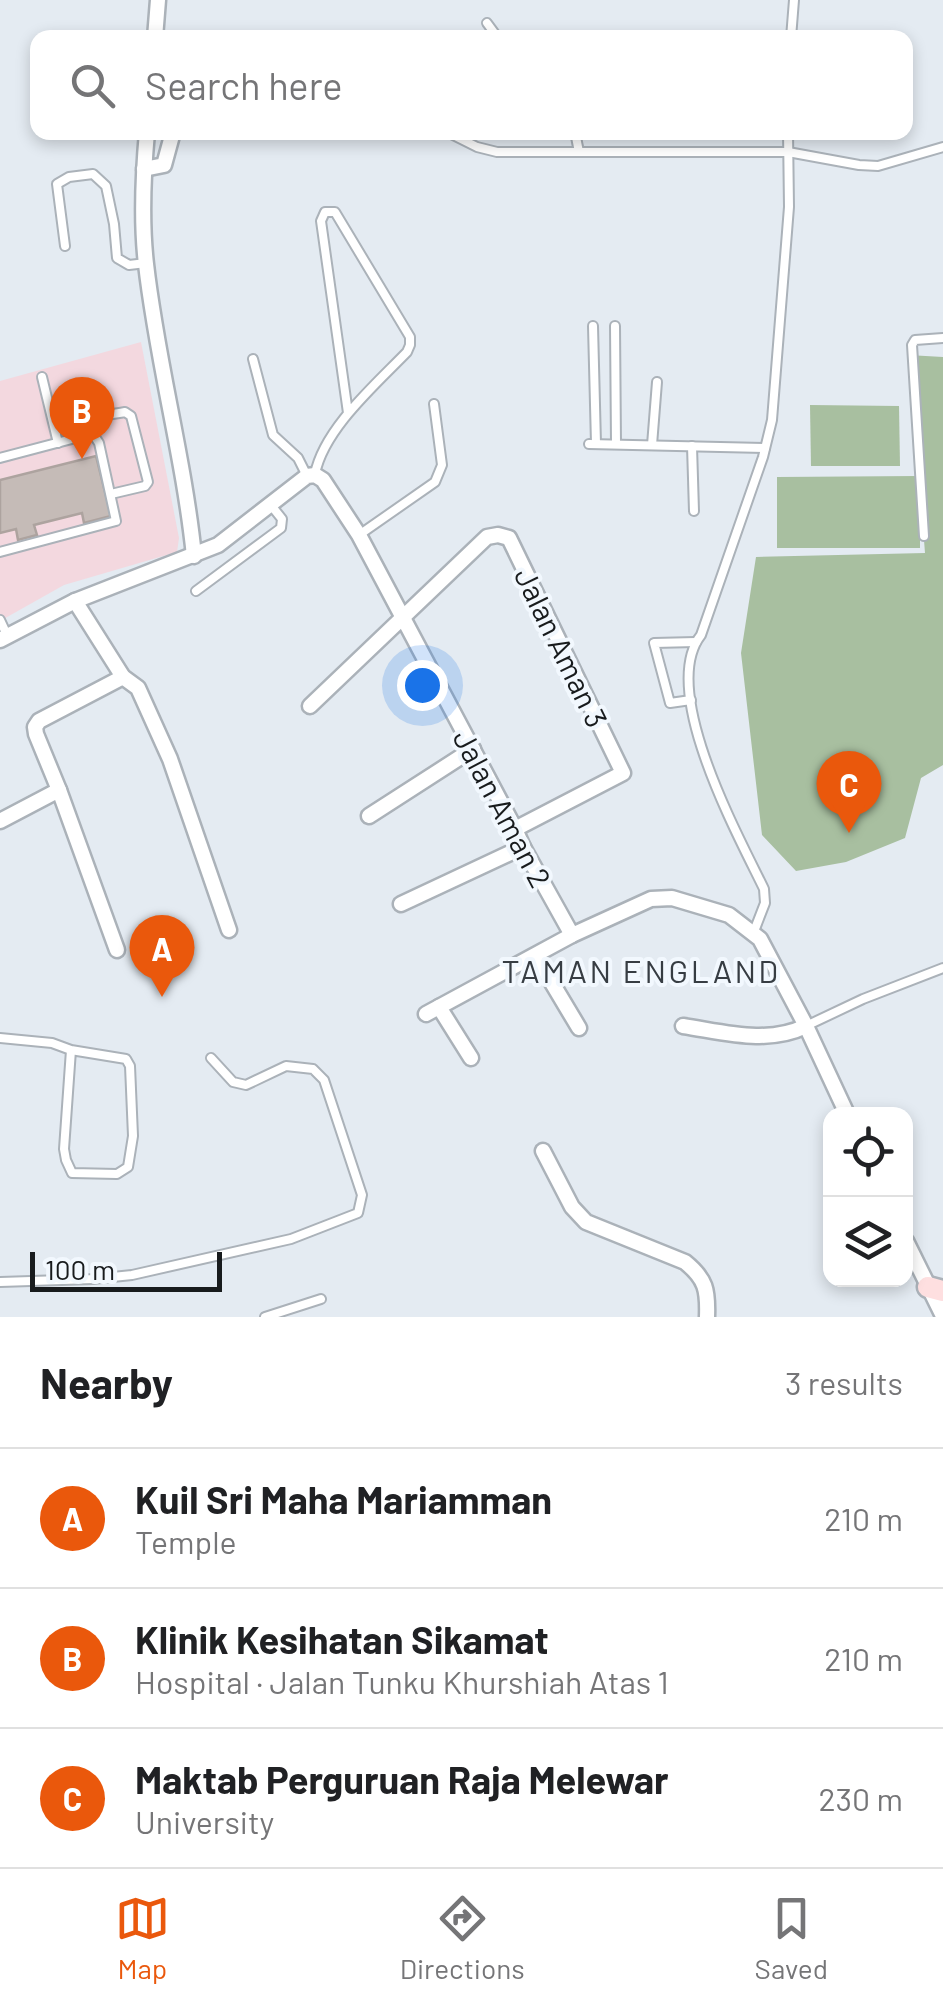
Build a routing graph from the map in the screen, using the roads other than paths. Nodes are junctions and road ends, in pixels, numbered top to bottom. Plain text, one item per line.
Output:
1 (158, 0) edge
2 (794, 0) edge
3 (487, 23) dead end
4 (156, 30) edge
5 (492, 30) edge
6 (792, 30) edge
7 (146, 140) edge
8 (171, 140) edge
9 (464, 140) edge
10 (577, 140) edge
11 (788, 140) edge
12 (943, 148) edge
13 (580, 152) junction
14 (788, 152) junction
15 (144, 170) junction
16 (65, 246) dead end
17 (146, 264) junction
18 (593, 326) dead end
19 (615, 326) dead end
20 (943, 338) edge
21 (253, 359) dead end
22 (42, 377) dead end
23 (657, 382) dead end
24 (434, 404) dead end
25 (348, 413) junction
26 (92, 436) junction
27 (58, 443) junction
28 (616, 444) junction
29 (652, 445) junction
30 (692, 446) junction
31 (765, 448) junction
32 (0, 458) edge
33 (311, 476) junction
34 (111, 494) junction
35 (270, 504) junction
36 (694, 511) dead end
37 (358, 535) junction
38 (924, 536) dead end
39 (0, 552) edge
40 (194, 556) junction
41 (196, 591) dead end
42 (75, 601) junction
43 (401, 618) junction
44 (0, 620) edge
45 (3, 637) edge
46 (696, 642) junction
47 (123, 677) junction
48 (691, 700) junction
49 (310, 706) dead end
50 (473, 749) junction
51 (59, 790) junction
52 (369, 816) dead end
53 (0, 821) edge
54 (516, 829) junction
55 (522, 848) junction
56 (401, 904) dead end
57 (230, 930) dead end
58 (753, 934) junction
59 (572, 935) junction
60 (117, 950) dead end
61 (536, 956) junction
62 (943, 968) edge
63 (682, 1026) dead end
64 (806, 1026) junction
65 (579, 1028) dead end
66 (0, 1038) edge
67 (71, 1050) junction
68 (211, 1058) dead end
69 (470, 1058) dead end
70 (844, 1107) edge
71 (543, 1151) dead end
72 (913, 1252) edge
73 (0, 1282) edge
74 (936, 1289) edge
75 (320, 1299) dead end
76 (943, 1316) edge
77 (265, 1317) edge
78 (707, 1317) edge

1 - 4 street
2 - 6 lane
3 - 5 lane
7 - 15 street
8 - 15 street
9 - 13 lane
10 - 13 lane
11 - 14 lane
12 - 14 lane
13 - 14 lane
14 - 31 lane
15 - 17 street
16 - 17 lane
17 - 40 street
18 - 28 lane
19 - 28 lane
20 - 38 lane
21 - 33 lane
22 - 27 lane
23 - 29 lane
24 - 37 lane
25 - 25 lane
25 - 33 lane
26 - 27 lane
26 - 34 lane
26 - 34 lane
27 - 32 lane
28 - 29 lane
29 - 30 lane
30 - 31 lane
30 - 36 lane
31 - 46 lane
33 - 35 street
33 - 37 street, Jalan Aman 2
34 - 39 lane
35 - 40 street
35 - 41 lane
37 - 43 street, Jalan Aman 2
40 - 42 street
42 - 45 street
42 - 47 street
43 - 49 street
43 - 50 street, Jalan Aman 2
43 - 54 street, Jalan Aman 3
44 - 45 lane
46 - 48 lane
46 - 48 lane
47 - 51 street
47 - 57 street
48 - 58 lane
50 - 52 street
50 - 54 street, Jalan Aman 2
51 - 53 street
51 - 60 street
54 - 55 street, Jalan Aman 2
55 - 56 street
55 - 59 street, Jalan Aman 2
58 - 59 street
58 - 64 street
59 - 61 street
61 - 65 street
61 - 69 street
62 - 64 lane
63 - 64 street
64 - 70 street
66 - 67 lane
67 - 67 lane
68 - 73 lane
71 - 78 street
72 - 74 street
74 - 76 street
75 - 77 lane

